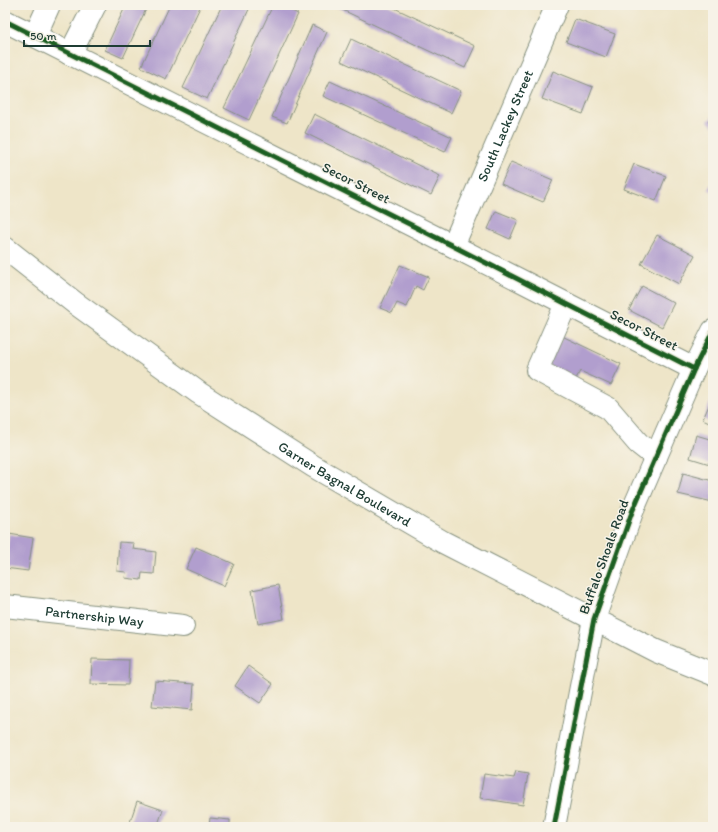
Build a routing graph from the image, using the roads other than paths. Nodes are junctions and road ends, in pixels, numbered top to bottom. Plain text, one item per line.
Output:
1 (49, 5) edge
2 (95, 5) edge
3 (557, 5) edge
4 (5, 21) edge
5 (35, 36) junction
6 (70, 54) junction
7 (453, 246) junction
8 (5, 248) edge
9 (566, 304) junction
10 (713, 331) edge
11 (694, 369) junction
12 (656, 457) junction
13 (5, 606) edge
14 (594, 619) junction
15 (184, 626) dead end
16 (713, 674) edge
17 (554, 827) edge

1 - 5 main road
2 - 6 main road
3 - 7 main road, South Lackey Street
4 - 5 main road, Secor Street
5 - 6 main road, Secor Street
6 - 7 main road, Secor Street
7 - 9 main road, Secor Street
8 - 14 main road, Garner Bagnal Boulevard
9 - 11 main road, Secor Street
9 - 12 main road
10 - 11 main road, Buffalo Shoals Road
11 - 12 main road, Buffalo Shoals Road
12 - 14 main road, Buffalo Shoals Road
13 - 15 main road, Partnership Way
14 - 16 main road, Garner Bagnal Boulevard
14 - 17 main road, Buffalo Shoals Road

